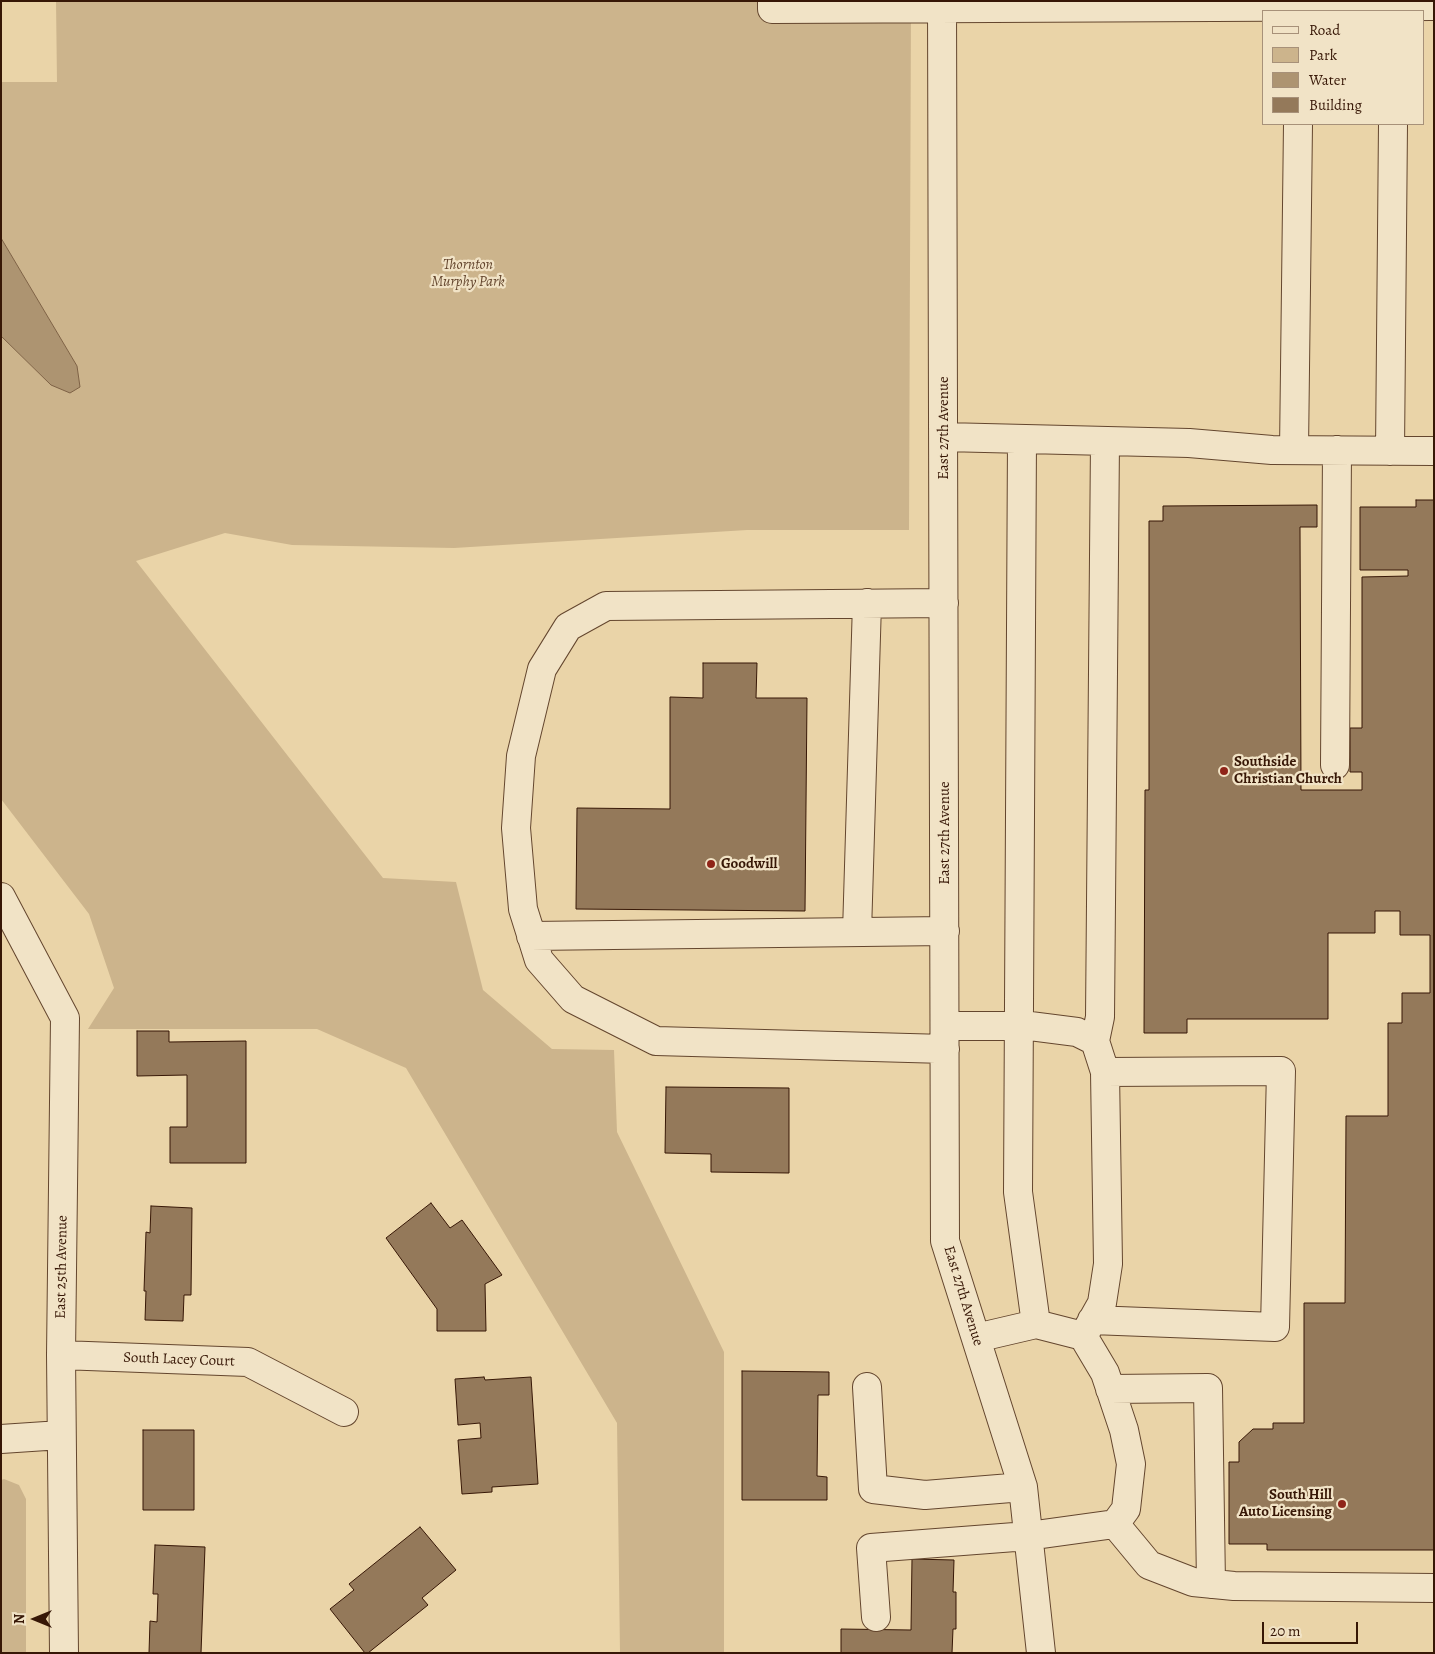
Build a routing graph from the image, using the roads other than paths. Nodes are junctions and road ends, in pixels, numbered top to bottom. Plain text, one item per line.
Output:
1 (772, 1) edge
2 (1420, 4) edge
3 (942, 5) edge
4 (1298, 9) edge
5 (1298, 125) edge
6 (1394, 125) edge
7 (944, 437) junction
8 (1022, 439) junction
9 (1105, 441) junction
10 (1294, 450) junction
11 (1337, 450) junction
12 (1390, 451) junction
13 (1434, 451) edge
14 (944, 603) junction
15 (868, 604) junction
16 (1335, 765) dead end
17 (1, 897) edge
18 (945, 931) junction
19 (857, 932) junction
20 (531, 936) junction
21 (1020, 1026) junction
22 (945, 1038) junction
23 (1095, 1041) junction
24 (1105, 1072) junction
25 (1036, 1324) junction
26 (1088, 1328) junction
27 (976, 1338) junction
28 (62, 1355) junction
29 (868, 1387) dead end
30 (1110, 1389) junction
31 (344, 1412) dead end
32 (62, 1435) junction
33 (1, 1439) edge
34 (1023, 1487) junction
35 (1115, 1524) junction
36 (1028, 1536) junction
37 (1211, 1584) junction
38 (1434, 1588) edge
39 (876, 1616) dead end
40 (64, 1653) edge
41 (1042, 1653) edge

1 - 3 street
2 - 4 street
3 - 4 street
3 - 7 street, East 27th Avenue
5 - 10 street
6 - 12 street
7 - 8 street
7 - 14 street, East 27th Avenue
8 - 9 street
8 - 21 street
9 - 10 street
9 - 23 street
10 - 11 street
11 - 12 street
11 - 16 street
12 - 13 street
14 - 15 street
14 - 18 street, East 27th Avenue
15 - 19 street
15 - 20 street
17 - 28 street, East 25th Avenue
18 - 19 street
18 - 22 street, East 27th Avenue
19 - 20 street
20 - 22 street
21 - 22 street
21 - 23 street
21 - 25 street
22 - 27 street, East 27th Avenue
23 - 24 street
24 - 26 street
24 - 26 street
25 - 26 street
25 - 27 street
26 - 30 street
27 - 34 street, East 27th Avenue
28 - 31 street, South Lacey Court
28 - 32 street, East 25th Avenue
29 - 34 street
30 - 35 street
30 - 37 street
32 - 33 street
32 - 40 street, East 25th Avenue
34 - 36 street, East 27th Avenue
35 - 36 street
35 - 37 street
36 - 39 street
36 - 41 street, East 27th Avenue
37 - 38 street

